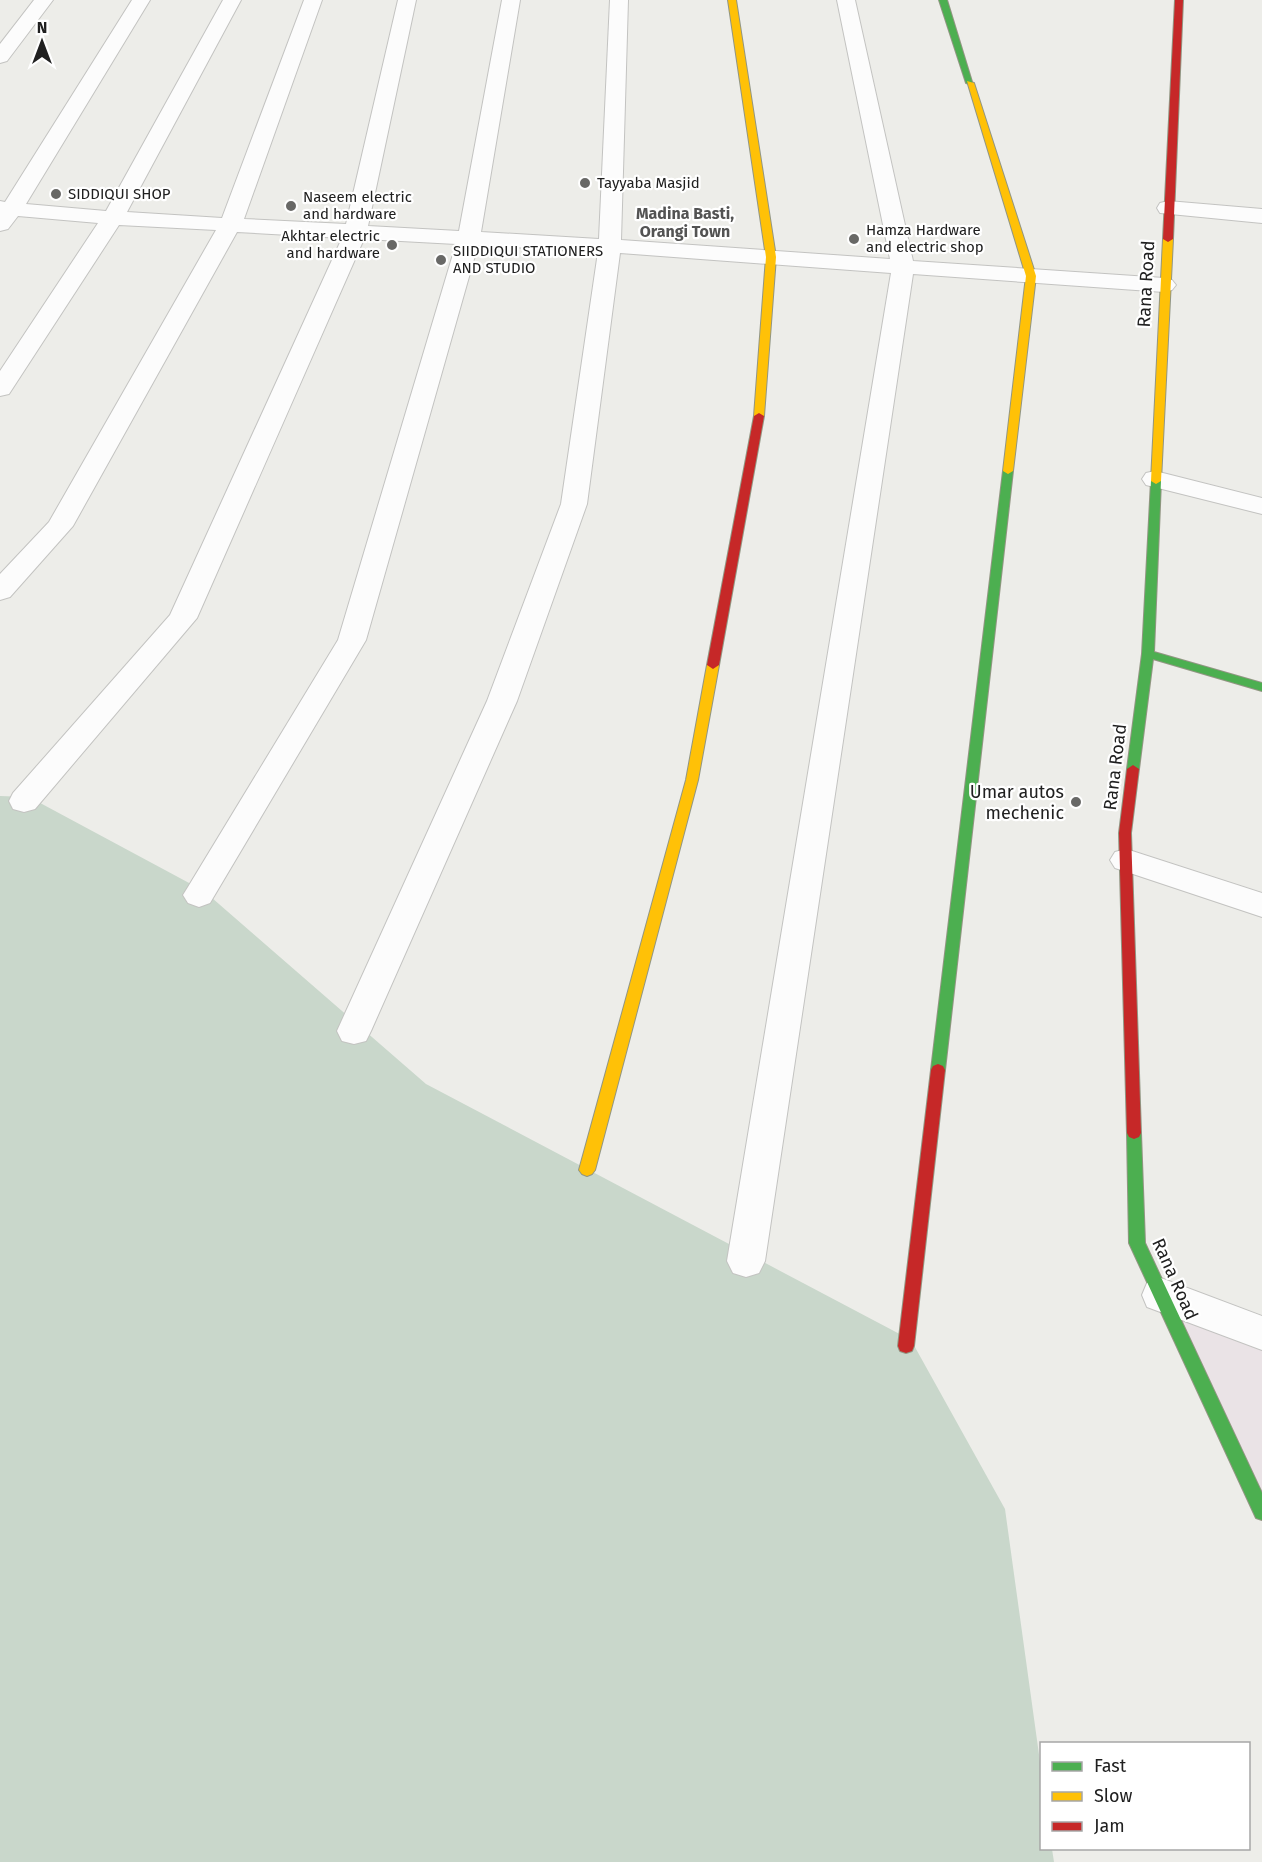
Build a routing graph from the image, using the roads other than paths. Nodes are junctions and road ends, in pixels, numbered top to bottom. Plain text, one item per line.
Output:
1 (44, 0) edge
2 (141, 0) edge
3 (232, 0) edge
4 (313, 0) edge
5 (407, 0) edge
6 (511, 0) edge
7 (619, 0) edge
8 (732, 0) edge
9 (846, 0) edge
10 (943, 0) edge
11 (1179, 0) edge
12 (0, 57) edge
13 (1168, 208) junction
14 (4, 213) edge
15 (1262, 216) edge
16 (113, 218) junction
17 (231, 223) junction
18 (356, 231) junction
19 (469, 237) junction
20 (610, 246) junction
21 (771, 257) junction
22 (903, 267) junction
23 (1031, 276) junction
24 (1164, 285) junction
25 (0, 389) edge
26 (1155, 478) junction
27 (1262, 506) edge
28 (0, 591) edge
29 (1148, 654) junction
30 (1262, 687) edge
31 (24, 801) dead end
32 (1126, 860) junction
33 (199, 895) dead end
34 (1262, 905) edge
35 (354, 1031) dead end
36 (586, 1170) dead end
37 (746, 1261) dead end
38 (1161, 1295) junction
39 (1262, 1333) edge
40 (906, 1346) dead end
41 (1262, 1512) edge

1 - 12 street
2 - 14 street
3 - 16 street
4 - 17 street
5 - 18 street
6 - 19 street
7 - 20 street
8 - 21 street
9 - 22 street
10 - 23 street
11 - 13 street, Rana Road
13 - 15 street
13 - 24 street, Rana Road
14 - 16 street
16 - 17 street
16 - 25 street
17 - 18 street
17 - 28 street
18 - 19 street
18 - 31 street
19 - 20 street
19 - 33 street
20 - 21 street
20 - 35 street
21 - 22 street
21 - 36 street
22 - 23 street
22 - 37 street
23 - 24 street
23 - 40 street
24 - 26 street, Rana Road
26 - 27 street
26 - 29 street, Rana Road
29 - 30 street
29 - 32 street, Rana Road
32 - 34 street
32 - 38 street, Rana Road
38 - 39 street
38 - 41 street, Rana Road

